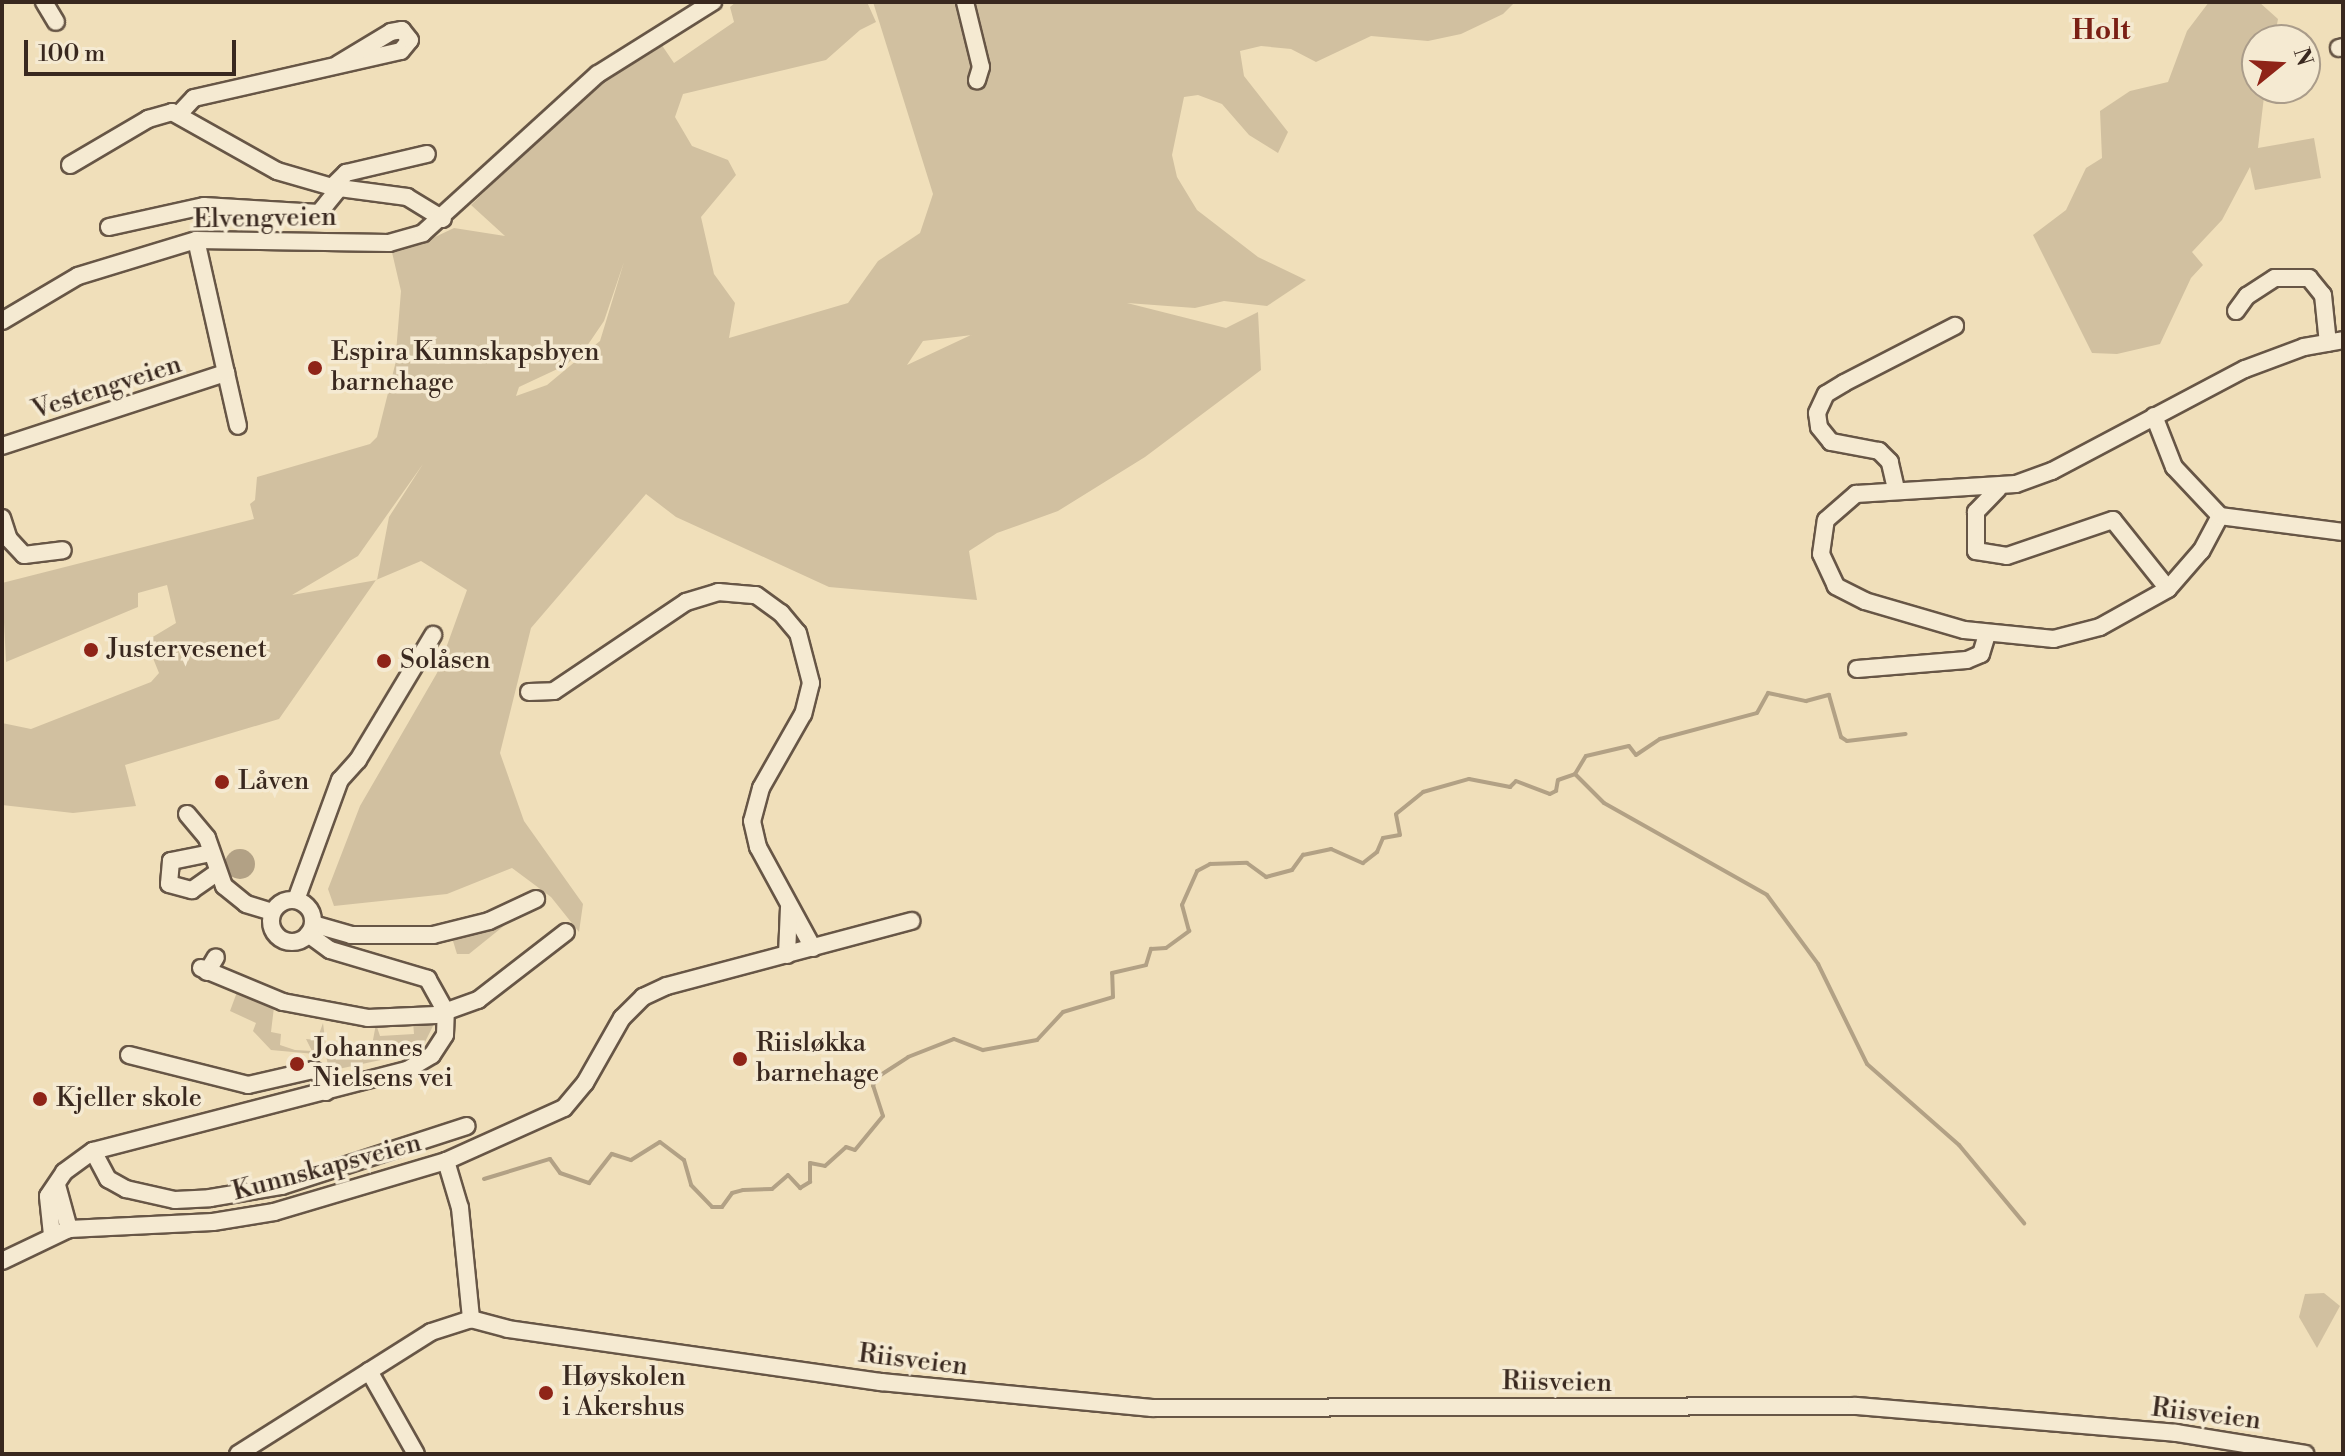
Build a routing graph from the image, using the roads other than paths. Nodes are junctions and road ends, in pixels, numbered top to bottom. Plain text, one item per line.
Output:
1 (44, 2) edge
2 (713, 2) edge
3 (965, 2) edge
4 (56, 22) dead end
5 (338, 64) dead end
6 (977, 80) dead end
7 (179, 114) junction
8 (427, 154) dead end
9 (70, 165) dead end
10 (336, 188) junction
11 (443, 219) junction
12 (109, 227) dead end
13 (196, 240) junction
14 (2236, 311) dead end
15 (2, 321) edge
16 (1955, 326) dead end
17 (2336, 341) edge
18 (226, 373) junction
19 (2154, 416) junction
20 (238, 426) dead end
21 (2, 446) edge
22 (1896, 489) junction
23 (1998, 489) junction
24 (2220, 516) junction
25 (2, 518) edge
26 (2343, 532) edge
27 (63, 550) dead end
28 (2168, 589) junction
29 (1987, 634) junction
30 (433, 635) dead end
31 (1857, 669) dead end
32 (529, 692) dead end
33 (187, 814) dead end
34 (211, 853) junction
35 (216, 873) junction
36 (536, 899) dead end
37 (296, 900) junction
38 (789, 907) junction
39 (272, 912) junction
40 (911, 921) dead end
41 (310, 929) junction
42 (566, 932) dead end
43 (813, 948) junction
44 (787, 955) junction
45 (208, 966) dead end
46 (283, 1002) junction
47 (446, 1012) junction
48 (279, 1020) dead end
49 (129, 1055) dead end
50 (326, 1092) junction
51 (467, 1126) dead end
52 (93, 1151) junction
53 (446, 1161) junction
54 (57, 1185) junction
55 (69, 1229) junction
56 (52, 1235) junction
57 (2, 1261) edge
58 (471, 1319) junction
59 (369, 1371) junction
60 (238, 1454) edge
61 (416, 1454) edge
62 (2305, 1454) edge

1 - 4 street
2 - 11 street, Elvengveien
3 - 6 street
5 - 7 street
7 - 9 street
7 - 10 street, Elvengveien
8 - 10 street, Elvengveien
10 - 11 street, Elvengveien
10 - 12 street, Elvengveien
11 - 13 street, Elvengveien
13 - 15 street, Elvengveien
13 - 18 street
14 - 17 street
16 - 22 street
17 - 19 street
18 - 20 street
18 - 21 street, Vestengveien
19 - 23 street
19 - 24 street
22 - 23 street
22 - 29 street
23 - 28 street
24 - 26 street
24 - 28 street
25 - 27 street
28 - 29 street
29 - 31 street
30 - 37 street
32 - 38 street
33 - 34 street
34 - 35 street
34 - 35 street
35 - 39 street
36 - 41 street
37 - 39 street
37 - 41 street
38 - 43 street
38 - 44 street
39 - 41 street
40 - 43 street
41 - 47 street
42 - 47 street
43 - 44 street
44 - 53 street
45 - 46 street
46 - 47 street
46 - 48 street
47 - 50 street
49 - 50 street
50 - 52 street
51 - 52 street
52 - 54 street
53 - 55 street, Kunnskapsveien
53 - 58 street, Kunnskapsveien
54 - 55 street
54 - 56 street
55 - 56 street, Kunnskapsveien
56 - 57 street, Kunnskapsveien
58 - 59 street
58 - 62 street, Riisveien
59 - 60 street
59 - 61 street

